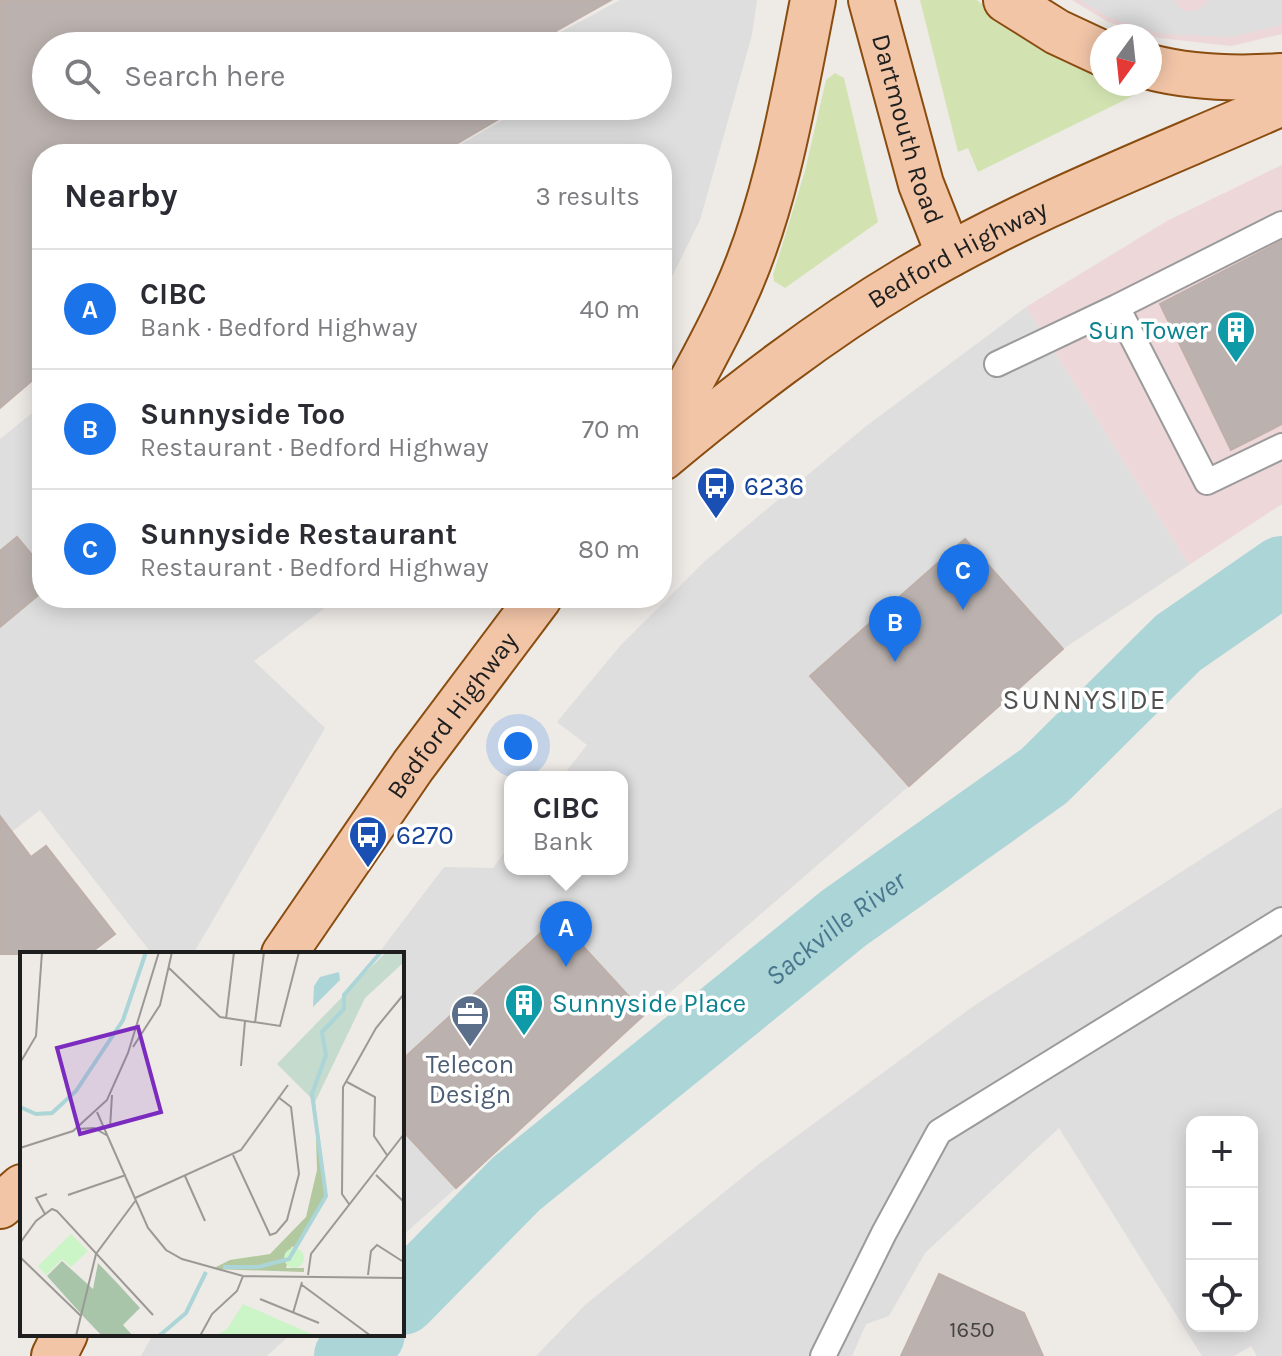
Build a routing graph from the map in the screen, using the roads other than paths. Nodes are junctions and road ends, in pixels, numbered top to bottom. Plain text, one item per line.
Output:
1 (813, 0) edge
2 (871, 0) edge
3 (1006, 0) edge
4 (1090, 47) edge
5 (1162, 70) edge
6 (1282, 76) edge
7 (1282, 103) edge
8 (1282, 224) edge
9 (949, 255) junction
10 (1117, 307) junction
11 (997, 364) dead end
12 (672, 417) edge
13 (1282, 446) edge
14 (672, 450) edge
15 (532, 608) edge
16 (1282, 920) edge
17 (285, 952) edge
18 (20, 1189) edge
19 (0, 1206) edge
20 (64, 1336) edge
21 (54, 1356) edge
22 (823, 1356) edge

1 - 12 main road
2 - 9 main road, Dartmouth Road
3 - 4 main road
5 - 6 main road
7 - 9 main road, Bedford Highway
8 - 10 lane
9 - 14 main road, Bedford Highway
10 - 11 lane
10 - 13 lane
15 - 17 main road, Bedford Highway
16 - 22 lane
18 - 19 main road
20 - 21 main road

